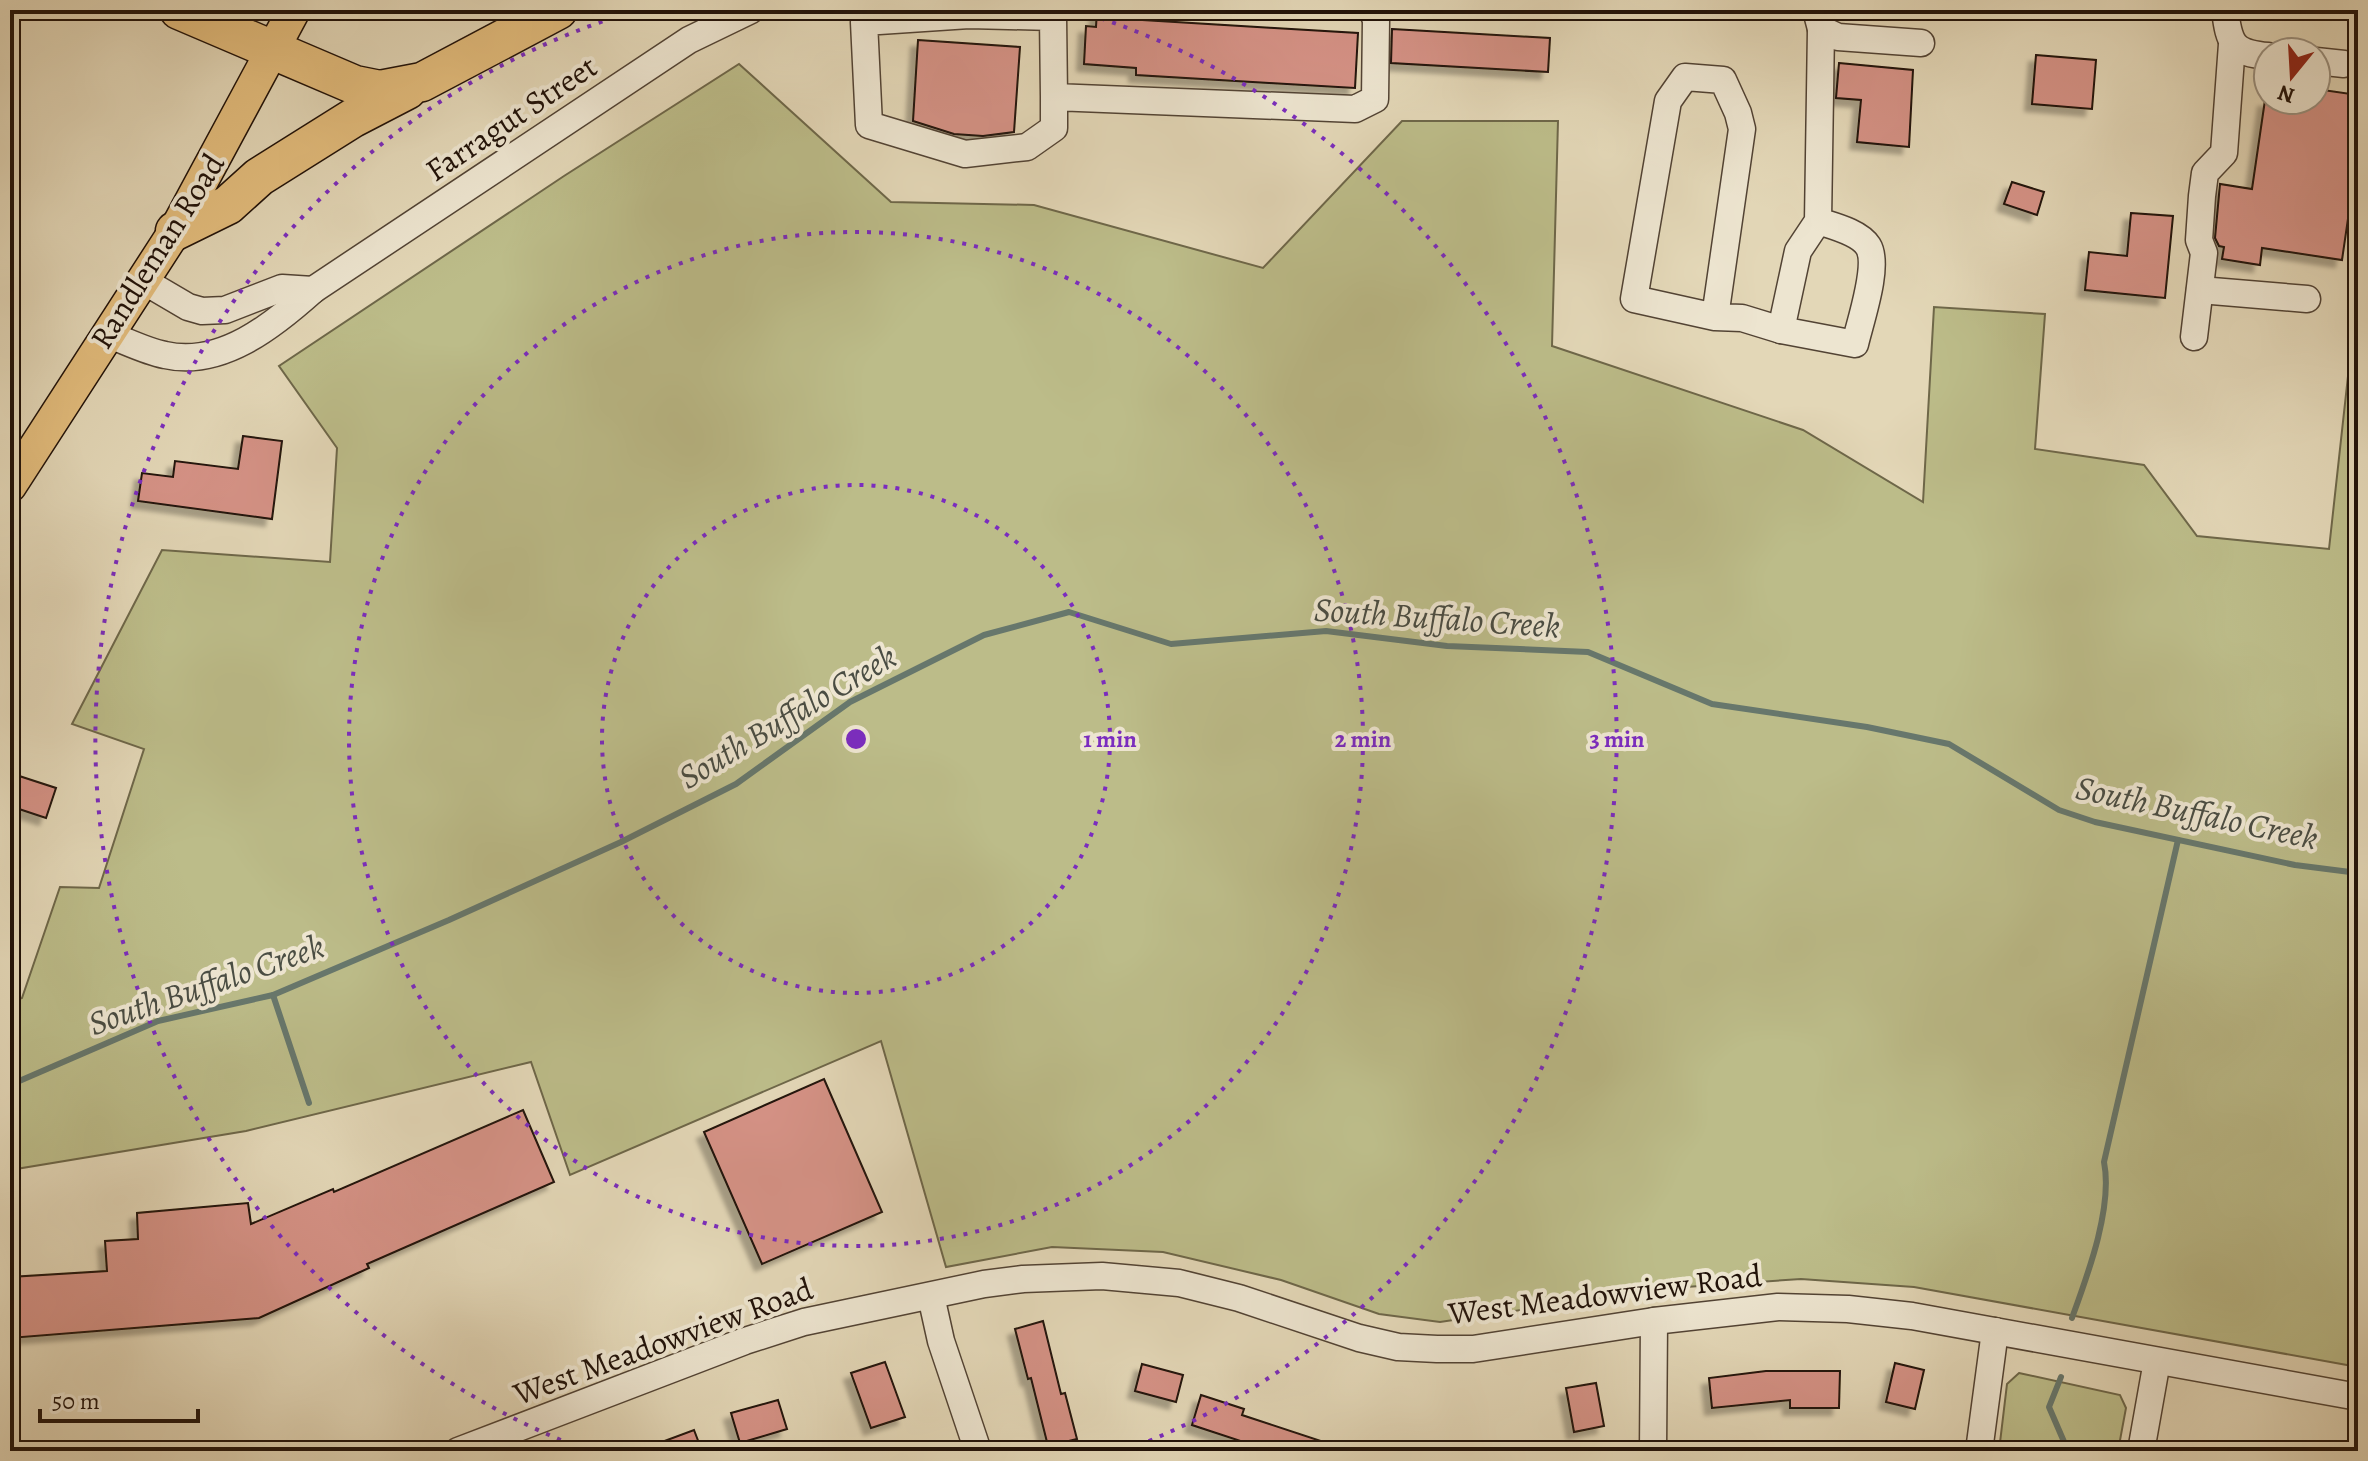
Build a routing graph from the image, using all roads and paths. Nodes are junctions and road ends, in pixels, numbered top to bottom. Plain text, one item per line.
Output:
1 (179, 10) edge
2 (294, 10) edge
3 (558, 10) edge
4 (751, 10) edge
5 (1372, 10) edge
6 (2225, 10) edge
7 (969, 13) edge
8 (1819, 20) edge
9 (1921, 43) dead end
10 (2232, 44) junction
11 (273, 52) junction
12 (2252, 55) edge
13 (2332, 63) edge
14 (2344, 64) dead end
15 (422, 82) junction
16 (1054, 97) junction
17 (1818, 221) junction
18 (175, 231) junction
19 (142, 280) junction
20 (313, 290) junction
21 (2200, 290) junction
22 (2307, 299) dead end
23 (1715, 317) junction
24 (1781, 330) junction
25 (107, 334) junction
26 (2194, 337) dead end
27 (10, 486) edge
28 (931, 1296) junction
29 (1654, 1321) junction
30 (1995, 1331) junction
31 (2157, 1361) junction
32 (2358, 1397) edge
33 (458, 1451) edge
34 (978, 1451) edge
35 (1653, 1451) edge
36 (1979, 1451) edge
37 (2141, 1451) edge

1 - 11 highway
2 - 11 main road, Randleman Road
3 - 15 highway
4 - 20 street, Farragut Street
5 - 16 street
6 - 10 street
7 - 16 street
7 - 16 street
8 - 9 street
8 - 17 street
10 - 12 street
10 - 21 street
11 - 15 highway
11 - 18 main road, Randleman Road
13 - 14 street
15 - 18 highway
17 - 24 street
17 - 24 street
18 - 19 main road, Randleman Road
19 - 20 street
19 - 25 main road, Randleman Road
20 - 25 street, Farragut Street
21 - 22 street
21 - 26 street
23 - 23 street
23 - 24 street
25 - 27 main road, Randleman Road
28 - 29 street, West Meadowview Road
28 - 33 street, West Meadowview Road
28 - 34 street
29 - 30 street, West Meadowview Road
29 - 35 street
30 - 31 street, West Meadowview Road
30 - 36 street
31 - 32 street, West Meadowview Road
31 - 37 street

